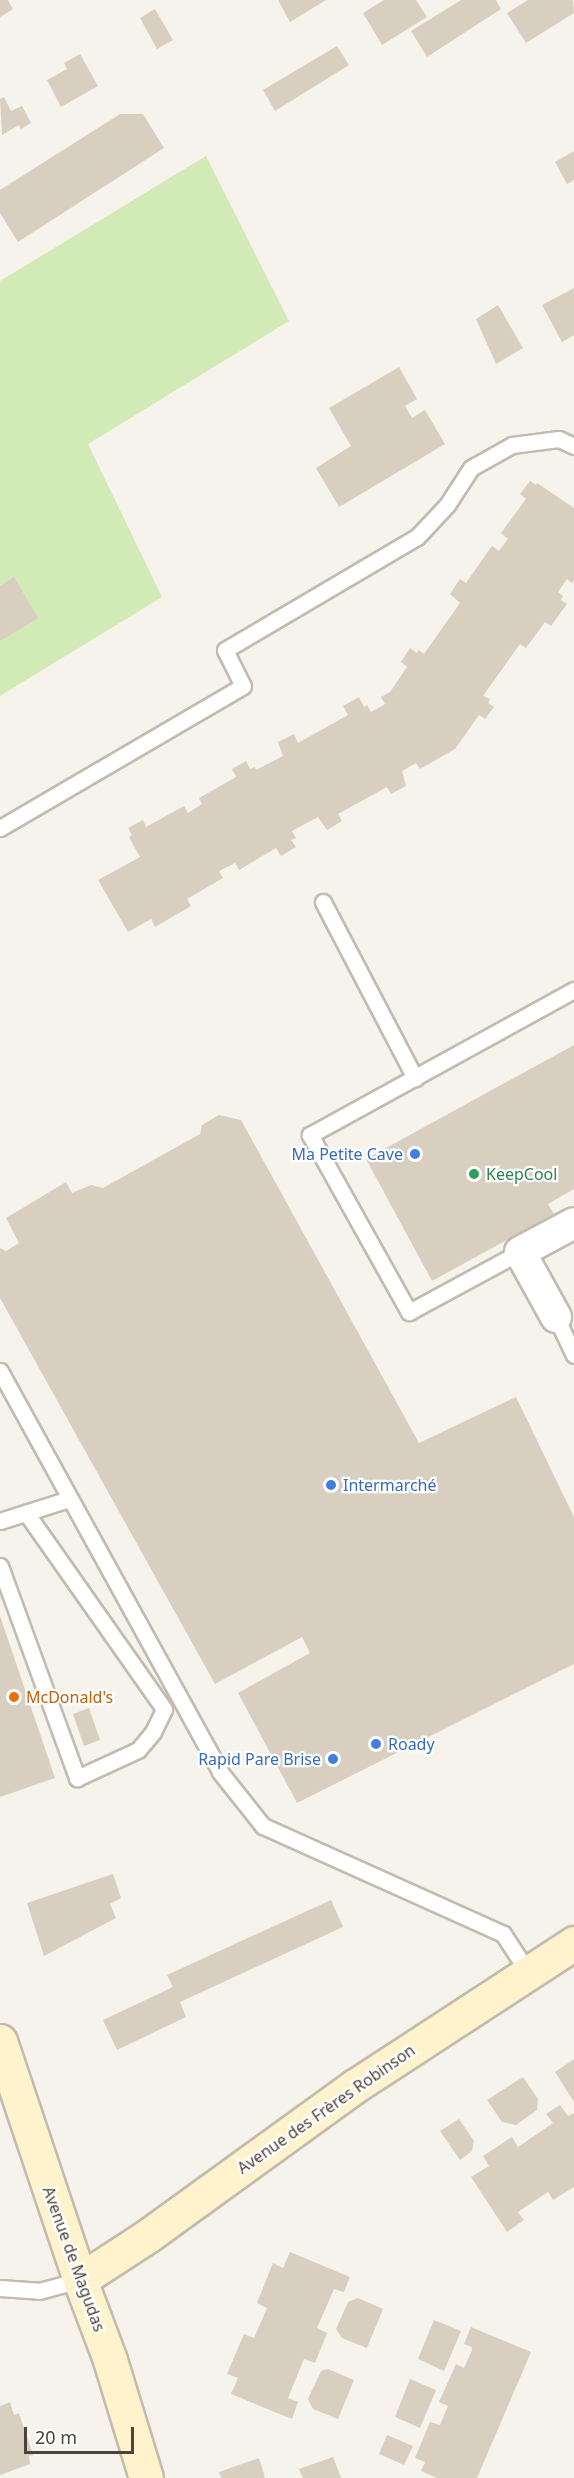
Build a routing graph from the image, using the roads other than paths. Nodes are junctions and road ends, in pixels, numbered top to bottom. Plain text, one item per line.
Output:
1 (574, 446) edge
2 (0, 828) edge
3 (323, 902) dead end
4 (574, 990) edge
5 (415, 1078) junction
6 (574, 1222) edge
7 (520, 1252) junction
8 (556, 1317) joint
9 (574, 1355) edge
10 (0, 1371) edge
11 (69, 1499) junction
12 (26, 1513) junction
13 (0, 1521) edge
14 (0, 1566) edge
15 (574, 1942) edge
16 (528, 1972) junction
17 (0, 2042) edge
18 (80, 2280) junction
19 (0, 2288) edge
20 (146, 2478) edge

1 - 2 lane
3 - 5 lane
4 - 5 lane
5 - 7 lane
6 - 7 street
7 - 8 street
8 - 9 lane
10 - 11 lane
11 - 12 lane
11 - 16 lane
12 - 13 lane
12 - 14 lane
15 - 16 street, Avenue des Frères Robinson
16 - 18 street, Avenue des Frères Robinson
17 - 18 street, Avenue de Magudas
18 - 19 lane
18 - 20 street, Avenue de Magudas

